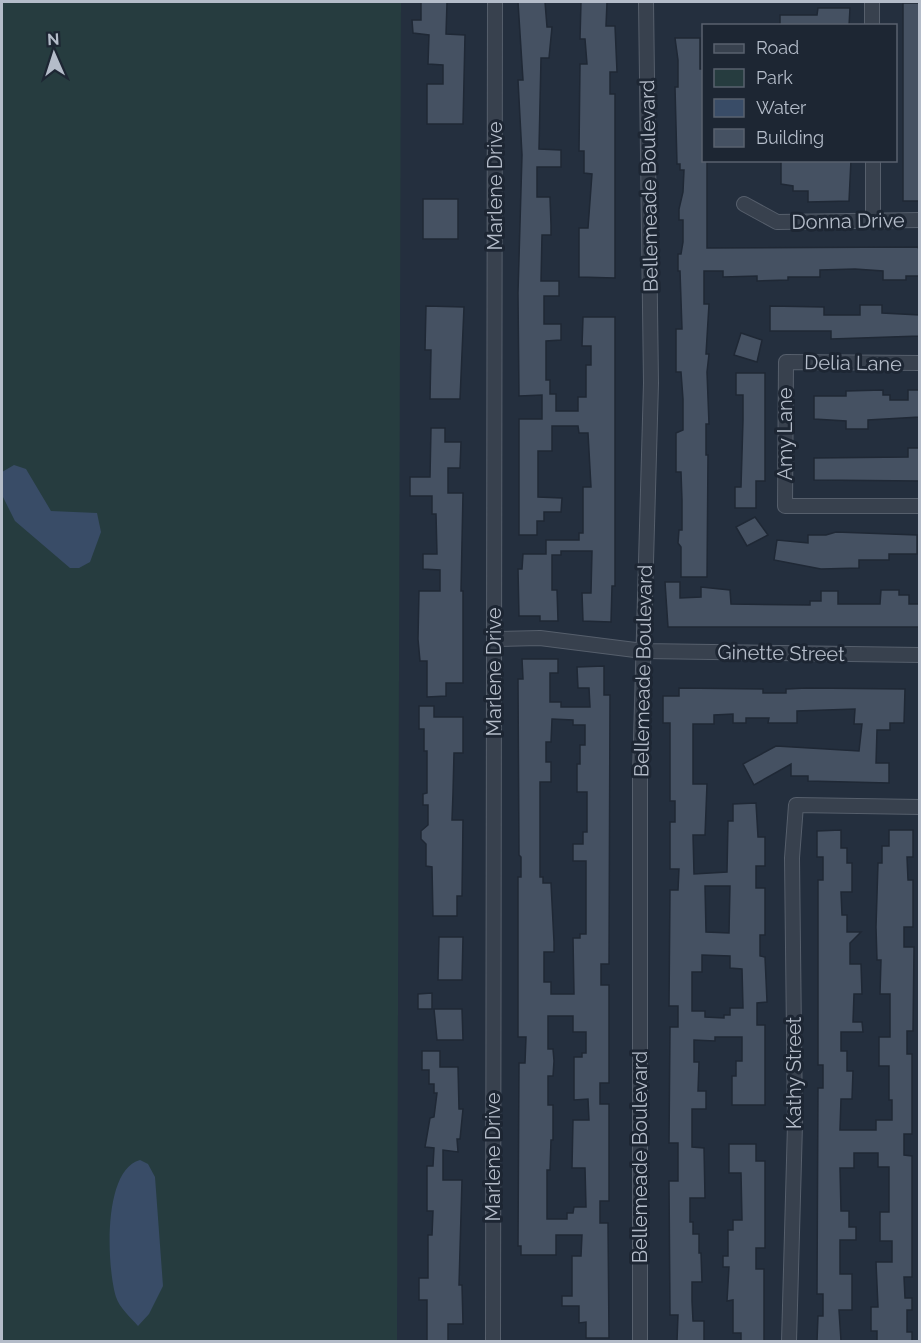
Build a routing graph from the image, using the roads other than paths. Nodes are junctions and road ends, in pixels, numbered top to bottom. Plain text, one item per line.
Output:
1 (495, 2) edge
2 (646, 2) edge
3 (872, 2) edge
4 (872, 24) edge
5 (873, 162) edge
6 (744, 204) dead end
7 (873, 220) junction
8 (920, 220) edge
9 (786, 362) joint
10 (920, 363) edge
11 (920, 506) edge
12 (494, 639) junction
13 (643, 651) junction
14 (920, 655) edge
15 (920, 807) edge
16 (493, 1341) edge
17 (640, 1341) edge
18 (789, 1341) edge

1 - 12 street, Marlene Drive
2 - 13 street, Bellemeade Boulevard
3 - 4 street
5 - 7 street
6 - 7 street, Donna Drive
7 - 8 street, Donna Drive
9 - 10 street, Delia Lane
9 - 11 street, Amy Lane
12 - 13 street, Ginette Street
12 - 16 street, Marlene Drive
13 - 14 street, Ginette Street
13 - 17 street, Bellemeade Boulevard
15 - 18 street, Kathy Street

